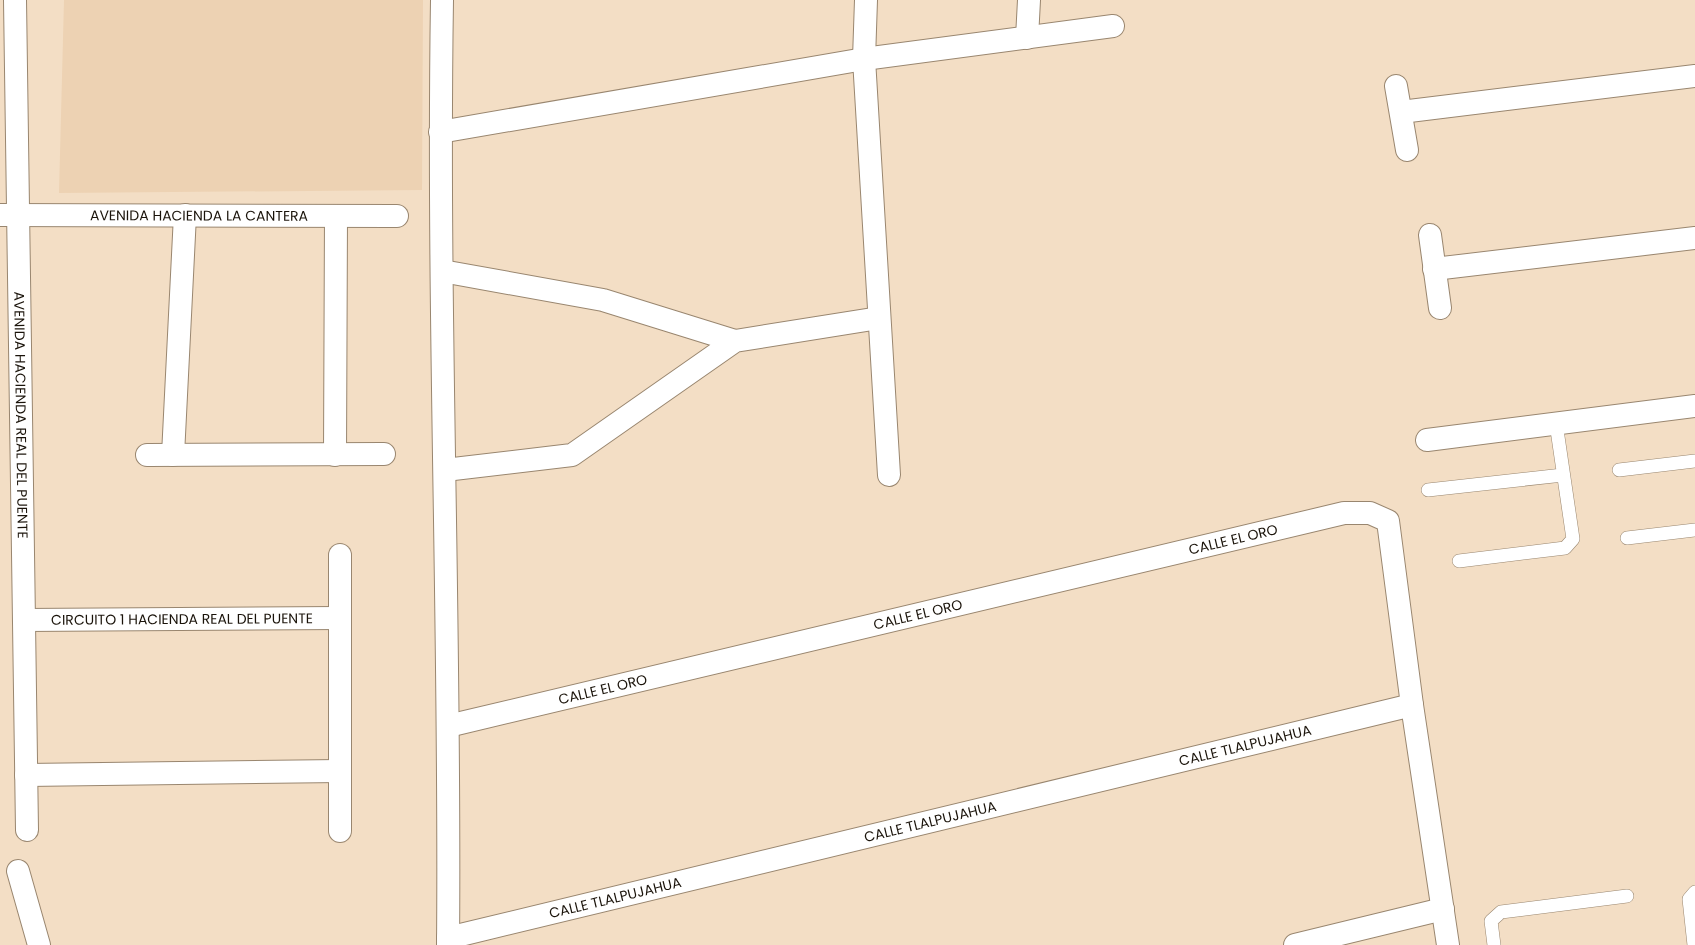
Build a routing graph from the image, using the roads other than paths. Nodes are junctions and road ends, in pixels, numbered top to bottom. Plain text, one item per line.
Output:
1 (15, 0) edge
2 (442, 0) edge
3 (866, 0) edge
4 (1029, 0) edge
5 (1113, 26) dead end
6 (1027, 38) junction
7 (864, 60) junction
8 (1695, 76) edge
9 (1396, 86) dead end
10 (1400, 112) junction
11 (440, 132) junction
12 (1407, 150) dead end
13 (10, 215) edge
14 (185, 215) junction
15 (336, 216) junction
16 (397, 216) dead end
17 (1430, 235) dead end
18 (1695, 238) edge
19 (1434, 269) junction
20 (442, 272) junction
21 (1440, 308) dead end
22 (880, 318) junction
23 (735, 341) junction
24 (1695, 406) edge
25 (1556, 423) junction
26 (1427, 440) dead end
27 (384, 454) dead end
28 (147, 455) dead end
29 (173, 455) junction
30 (336, 455) junction
31 (1695, 461) edge
32 (445, 470) junction
33 (1619, 470) dead end
34 (889, 475) dead end
35 (1563, 475) junction
36 (1428, 490) dead end
37 (1695, 530) edge
38 (1627, 538) dead end
39 (340, 555) dead end
40 (1459, 561) dead end
41 (340, 618) junction
42 (24, 620) junction
43 (1412, 705) junction
44 (448, 726) junction
45 (340, 771) junction
46 (26, 775) junction
47 (27, 830) dead end
48 (340, 831) dead end
49 (18, 871) dead end
50 (1695, 892) edge
51 (1627, 896) dead end
52 (1443, 909) junction
53 (448, 941) edge
54 (39, 945) edge
55 (1295, 945) edge
56 (1448, 945) edge
57 (1494, 945) edge
58 (1694, 945) edge

1 - 13 street, AVENIDA HACIENDA REAL DEL PUENTE
2 - 11 street
3 - 7 street
4 - 6 street
5 - 6 street
6 - 7 street
7 - 11 street
7 - 22 street
8 - 10 street
9 - 10 street
10 - 12 street
11 - 20 street
13 - 14 street, AVENIDA HACIENDA LA CANTERA
13 - 42 street, AVENIDA HACIENDA REAL DEL PUENTE
14 - 15 street, AVENIDA HACIENDA LA CANTERA
14 - 29 street
15 - 16 street, AVENIDA HACIENDA LA CANTERA
15 - 30 street
17 - 19 street
18 - 19 street
19 - 21 street
20 - 23 street
20 - 32 street
22 - 23 street
22 - 34 street
23 - 32 street
24 - 25 street
25 - 26 street
25 - 35 lane
27 - 30 street
28 - 29 street
29 - 30 street
31 - 33 lane
32 - 44 street
35 - 36 lane
35 - 40 lane
37 - 38 lane
39 - 41 street
41 - 42 street, CIRCUITO 1 HACIENDA REAL DEL PUENTE
41 - 45 street
42 - 46 street, AVENIDA HACIENDA REAL DEL PUENTE
43 - 44 street, CALLE EL ORO
43 - 52 street
43 - 53 street, CALLE TLALPUJAHUA
44 - 53 street
45 - 46 street
45 - 48 street
46 - 47 street, AVENIDA HACIENDA REAL DEL PUENTE
49 - 54 street
50 - 58 lane
51 - 57 lane
52 - 55 street
52 - 56 street

